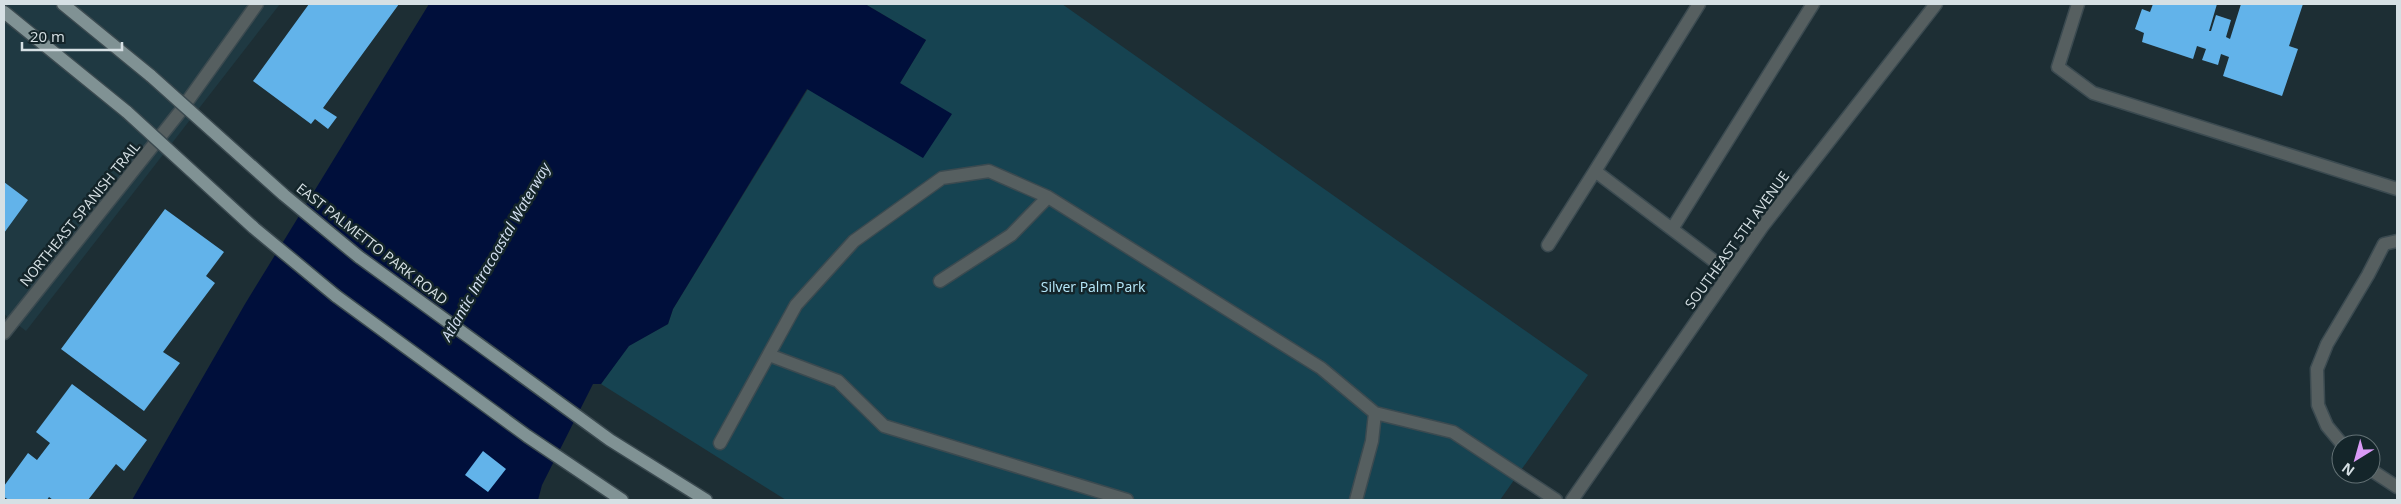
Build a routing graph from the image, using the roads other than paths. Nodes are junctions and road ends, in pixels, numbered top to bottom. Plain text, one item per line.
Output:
1 (63, 4) edge
2 (257, 4) edge
3 (1699, 4) edge
4 (1813, 4) edge
5 (1936, 4) edge
6 (2078, 4) edge
7 (4, 12) edge
8 (1595, 171) junction
9 (2397, 190) edge
10 (1048, 197) junction
11 (1672, 229) junction
12 (2397, 240) edge
13 (1548, 246) dead end
14 (1730, 273) junction
15 (940, 282) dead end
16 (4, 333) edge
17 (769, 356) junction
18 (1375, 413) junction
19 (2334, 434) edge
20 (720, 443) dead end
21 (2381, 477) edge
22 (2397, 487) edge
23 (622, 500) edge
24 (706, 500) edge
25 (1127, 500) edge
26 (1356, 500) edge
27 (1556, 500) edge
28 (1572, 500) edge

1 - 24 main road, EAST PALMETTO PARK ROAD, bridge
2 - 16 street, NORTHEAST SPANISH TRAIL
3 - 8 street
4 - 11 street
5 - 14 street, SOUTHEAST 5TH AVENUE
6 - 9 street
7 - 23 main road, bridge
8 - 11 street
8 - 13 street
10 - 15 street
10 - 17 street
10 - 18 street
11 - 14 street
12 - 19 street
14 - 28 street, SOUTHEAST 5TH AVENUE
17 - 20 street
17 - 25 street
18 - 26 street
18 - 27 street
21 - 22 street

